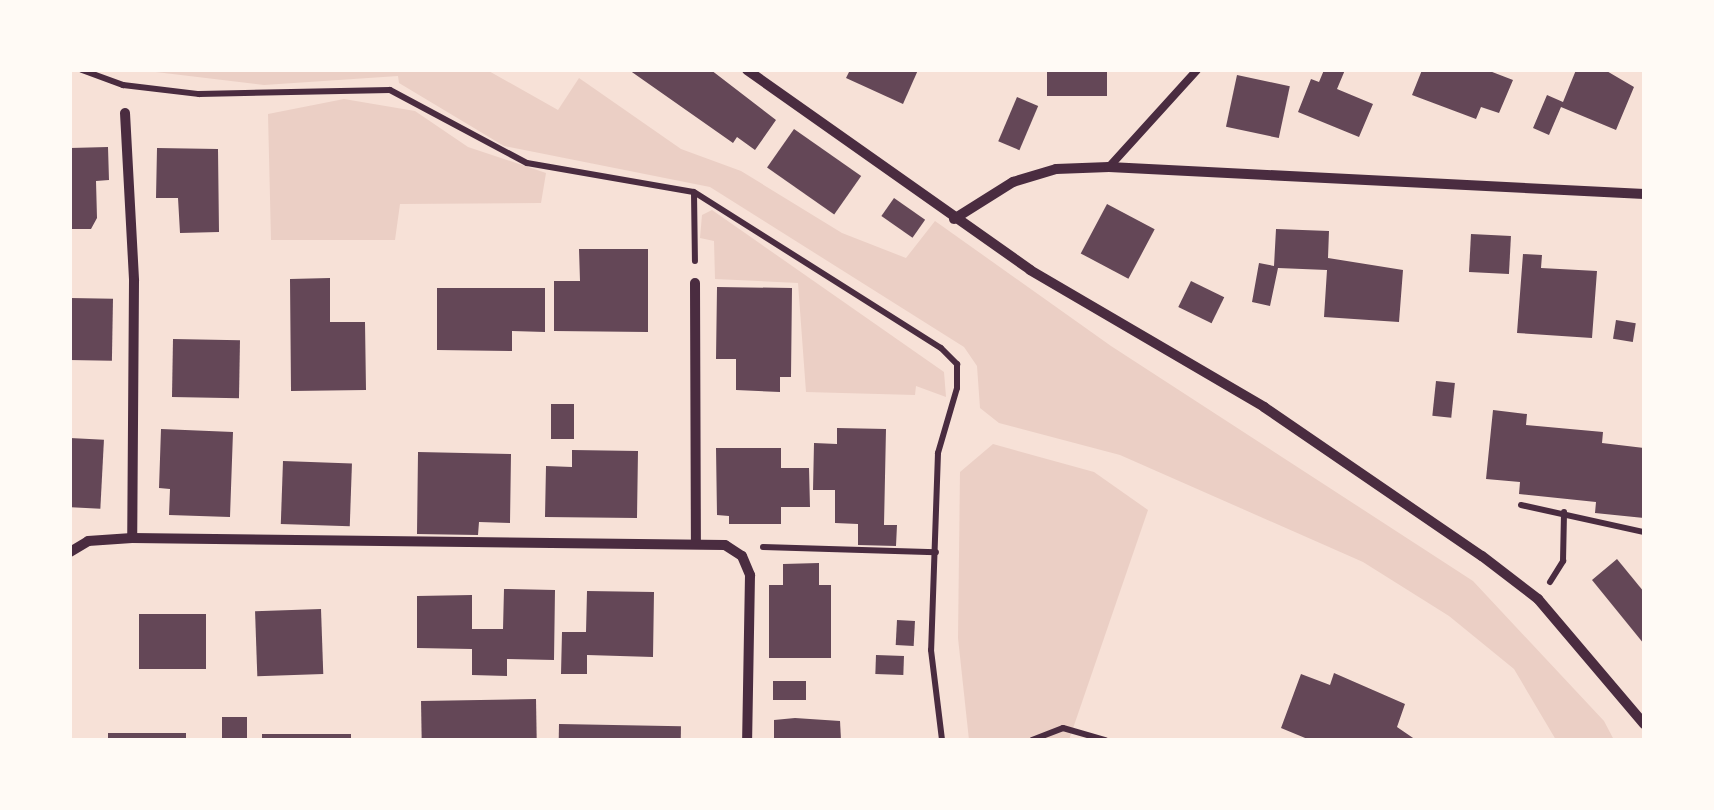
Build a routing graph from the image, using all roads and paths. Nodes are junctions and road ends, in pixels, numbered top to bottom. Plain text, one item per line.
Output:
1 (82, 70) edge
2 (747, 70) edge
3 (1197, 70) edge
4 (125, 113) dead end
5 (1109, 166) junction
6 (694, 192) junction
7 (1644, 194) edge
8 (954, 219) junction
9 (695, 283) joint
10 (1522, 505) dead end
11 (1564, 512) junction
12 (1644, 532) edge
13 (132, 538) junction
14 (696, 542) junction
15 (70, 552) edge
16 (936, 552) junction
17 (742, 556) junction
18 (1563, 561) dead end
19 (1644, 724) edge
20 (747, 740) edge
21 (942, 740) edge
22 (1032, 740) edge
23 (1105, 740) edge

1 - 6 path
2 - 8 street
3 - 5 lane
4 - 13 street
5 - 7 street
5 - 8 street
6 - 9 path
6 - 16 path
8 - 19 street
9 - 14 street
10 - 11 path
11 - 12 path
11 - 18 path
13 - 14 street
13 - 15 street
14 - 17 street
16 - 17 path
16 - 21 path
17 - 20 street
22 - 23 path

